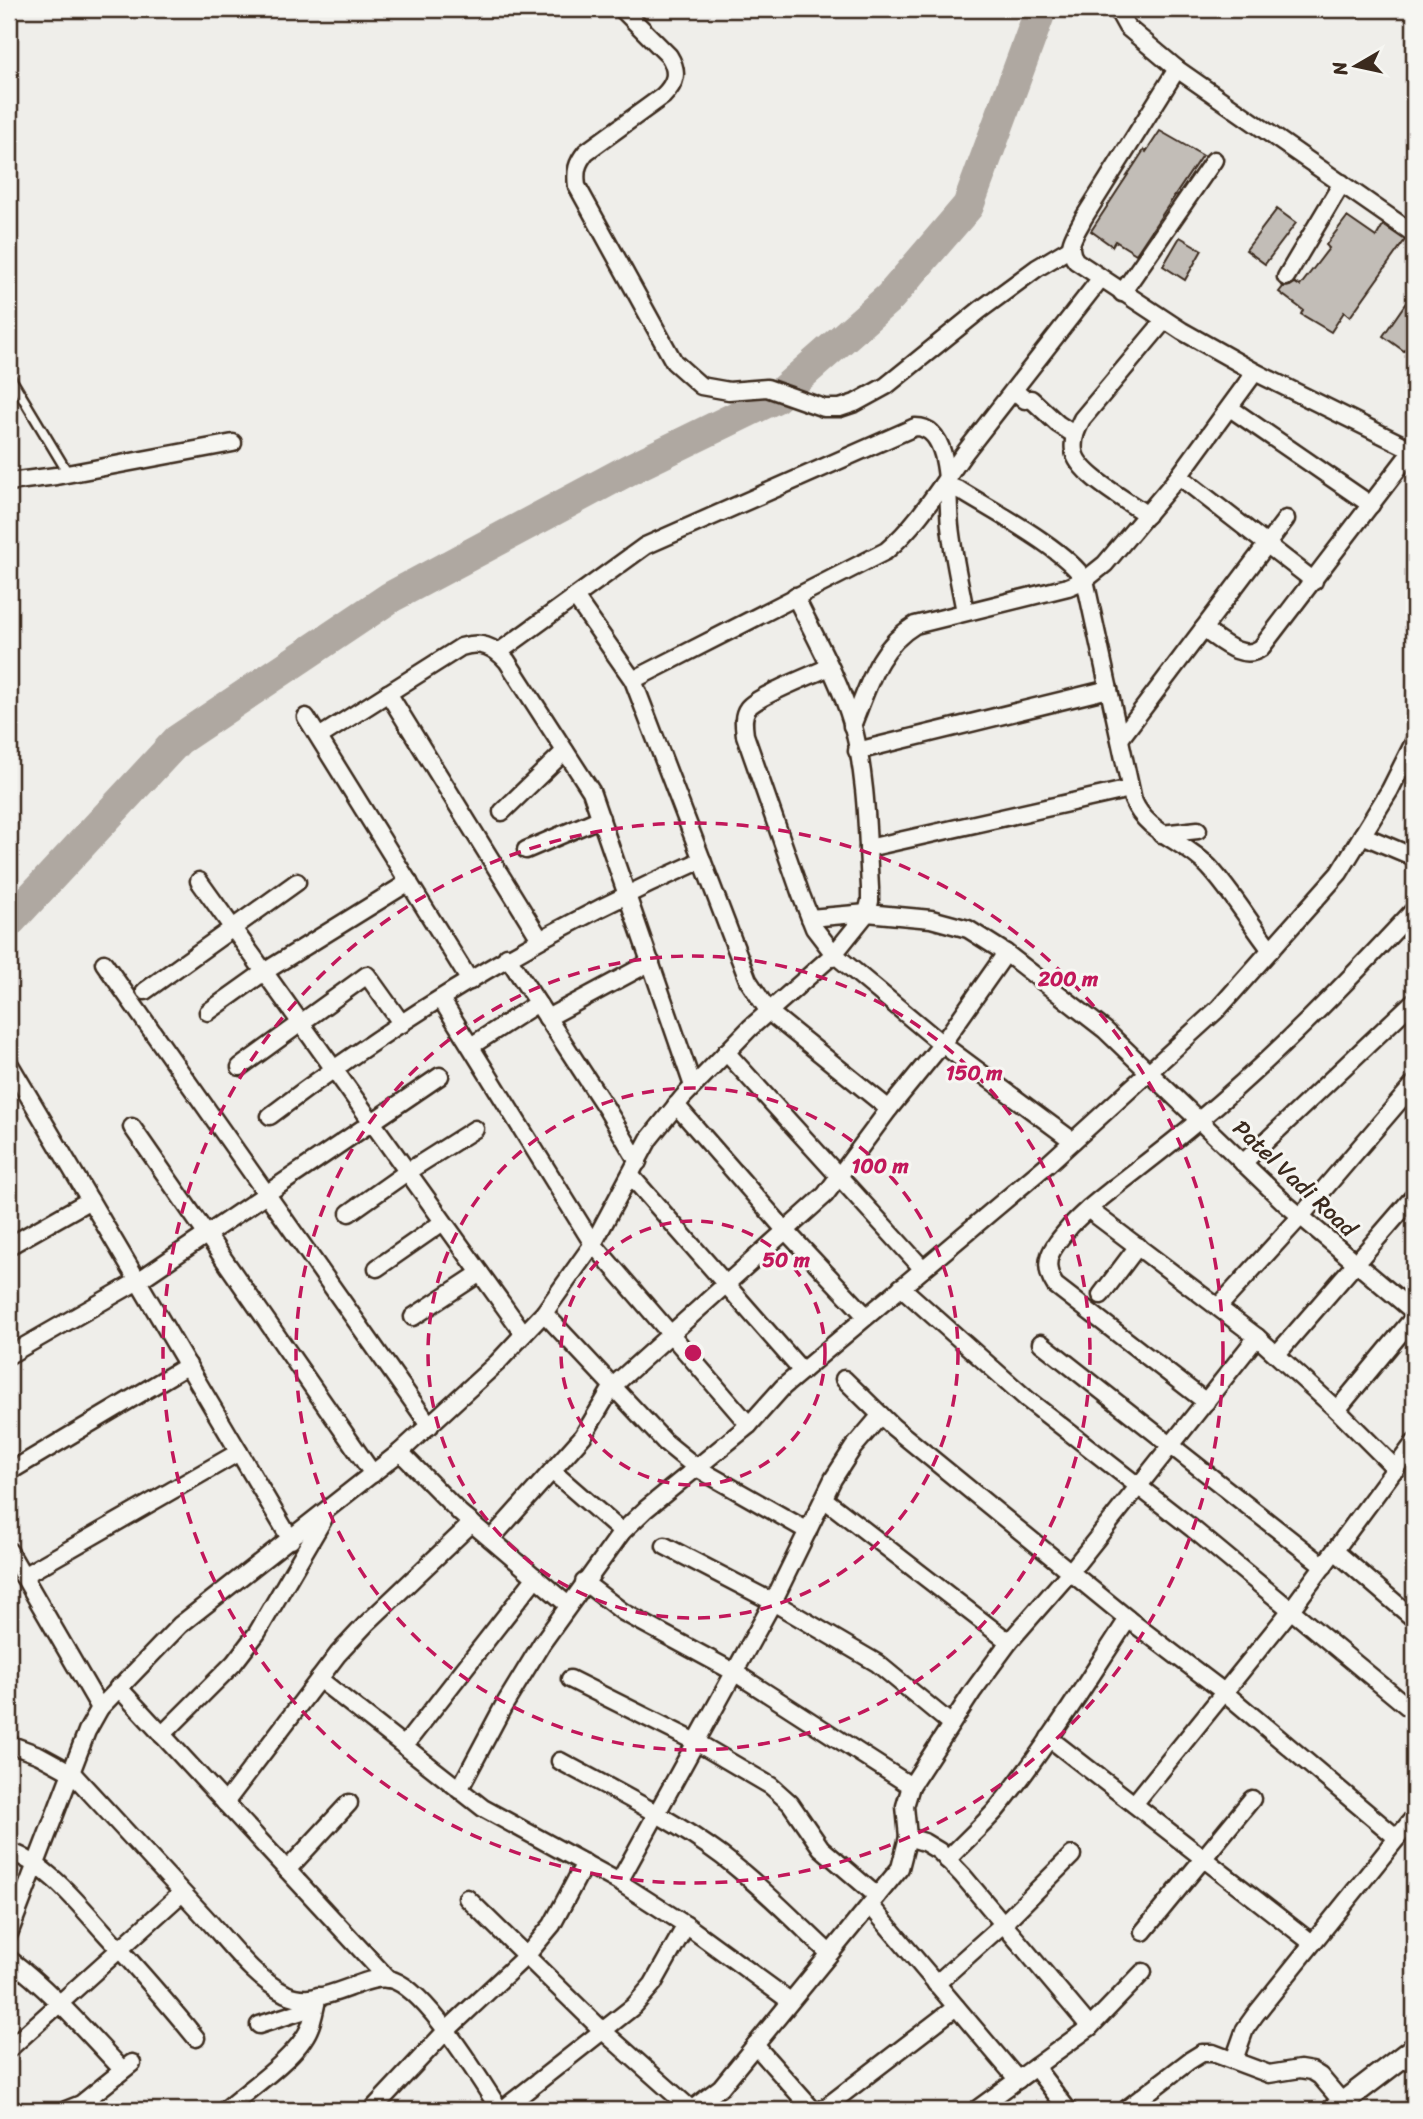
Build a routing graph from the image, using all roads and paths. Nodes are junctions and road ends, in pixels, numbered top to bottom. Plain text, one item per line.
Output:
1 (622, 9) edge
2 (1117, 9) edge
3 (1177, 69) junction
4 (1214, 160) dead end
5 (1342, 183) junction
6 (1414, 234) edge
7 (1069, 250) junction
8 (1286, 277) dead end
9 (1101, 278) junction
10 (1122, 293) junction
11 (1164, 321) junction
12 (1255, 372) junction
13 (9, 375) edge
14 (1014, 390) junction
15 (1230, 408) junction
16 (1075, 435) junction
17 (233, 443) dead end
18 (1413, 449) edge
19 (68, 473) junction
20 (1180, 476) junction
21 (948, 481) junction
22 (9, 482) edge
23 (1371, 505) junction
24 (1147, 515) junction
25 (1286, 519) dead end
26 (1266, 546) junction
27 (1085, 580) junction
28 (1314, 581) junction
29 (795, 596) junction
30 (575, 597) junction
31 (965, 612) junction
32 (1203, 629) junction
33 (499, 652) junction
34 (829, 667) junction
35 (633, 680) junction
36 (1109, 689) junction
37 (388, 693) junction
38 (306, 718) dead end
39 (852, 726) junction
40 (319, 737) junction
41 (1119, 739) junction
42 (1414, 742) edge
43 (565, 751) junction
44 (857, 751) junction
45 (1130, 789) junction
46 (502, 812) dead end
47 (601, 818) junction
48 (1198, 830) dead end
49 (1161, 834) junction
50 (1362, 835) junction
51 (868, 848) junction
52 (526, 850) dead end
53 (1414, 858) edge
54 (702, 860) junction
55 (199, 881) dead end
56 (297, 882) dead end
57 (409, 882) junction
58 (628, 892) junction
59 (1414, 910) edge
60 (867, 913) junction
61 (810, 918) junction
62 (232, 928) junction
63 (540, 940) junction
64 (1271, 950) junction
65 (1006, 953) junction
66 (834, 954) junction
67 (507, 957) junction
68 (651, 962) junction
69 (104, 963) dead end
70 (264, 972) junction
71 (470, 981) junction
72 (145, 991) dead end
73 (441, 999) junction
74 (1414, 1001) edge
75 (208, 1012) dead end
76 (543, 1012) junction
77 (768, 1012) junction
78 (300, 1023) junction
79 (402, 1024) junction
80 (942, 1044) junction
81 (471, 1046) junction
82 (726, 1052) junction
83 (9, 1063) edge
84 (240, 1067) dead end
85 (332, 1069) junction
86 (440, 1076) dead end
87 (1158, 1081) junction
88 (1414, 1084) edge
89 (693, 1086) junction
90 (676, 1105) junction
91 (889, 1109) junction
92 (271, 1116) dead end
93 (1199, 1121) junction
94 (371, 1122) junction
95 (132, 1127) dead end
96 (475, 1129) dead end
97 (1073, 1142) junction
98 (1244, 1163) junction
99 (634, 1169) junction
100 (407, 1172) junction
101 (840, 1178) junction
102 (265, 1194) junction
103 (1414, 1196) edge
104 (90, 1200) junction
105 (1088, 1209) junction
106 (349, 1213) dead end
107 (1301, 1216) junction
108 (443, 1222) junction
109 (785, 1230) junction
110 (206, 1235) junction
111 (593, 1244) junction
112 (9, 1246) edge
113 (1138, 1246) junction
114 (1355, 1264) junction
115 (377, 1268) dead end
116 (923, 1269) junction
117 (480, 1273) junction
118 (138, 1281) junction
119 (726, 1284) junction
120 (1101, 1295) dead end
121 (912, 1297) junction
122 (1219, 1306) junction
123 (544, 1313) junction
124 (1414, 1314) edge
125 (866, 1316) junction
126 (413, 1317) dead end
127 (524, 1334) junction
128 (670, 1334) junction
129 (1257, 1337) junction
130 (1041, 1343) dead end
131 (1277, 1354) junction
132 (9, 1355) edge
133 (188, 1366) junction
134 (802, 1371) junction
135 (844, 1379) dead end
136 (613, 1386) junction
137 (1206, 1402) junction
138 (1337, 1410) junction
139 (881, 1415) junction
140 (749, 1425) junction
141 (430, 1426) junction
142 (1414, 1443) edge
143 (1171, 1446) junction
144 (239, 1452) junction
145 (400, 1452) junction
146 (1404, 1465) edge
147 (10, 1469) edge
148 (552, 1471) junction
149 (373, 1474) junction
150 (711, 1476) junction
151 (1139, 1487) junction
152 (824, 1499) junction
153 (328, 1511) junction
154 (472, 1523) junction
155 (808, 1531) junction
156 (622, 1532) junction
157 (491, 1539) junction
158 (291, 1540) junction
159 (665, 1546) dead end
160 (9, 1551) edge
161 (1335, 1551) junction
162 (1324, 1566) junction
163 (1071, 1571) junction
164 (23, 1576) junction
165 (536, 1577) junction
166 (584, 1582) junction
167 (773, 1602) junction
168 (568, 1605) junction
169 (1290, 1611) junction
170 (1128, 1619) junction
171 (1414, 1619) edge
172 (1009, 1642) junction
173 (734, 1672) junction
174 (319, 1679) junction
175 (569, 1679) dead end
176 (118, 1688) junction
177 (1224, 1692) junction
178 (100, 1708) junction
179 (1414, 1713) edge
180 (951, 1724) junction
181 (162, 1735) junction
182 (1049, 1738) junction
183 (696, 1742) junction
184 (9, 1744) edge
185 (404, 1746) junction
186 (560, 1761) dead end
187 (72, 1773) junction
188 (911, 1786) junction
189 (459, 1790) junction
190 (1252, 1799) dead end
191 (225, 1803) junction
192 (349, 1803) dead end
193 (1133, 1804) junction
194 (657, 1814) junction
195 (1414, 1817) edge
196 (908, 1837) junction
197 (1397, 1838) junction
198 (946, 1839) dead end
199 (963, 1843) junction
200 (9, 1851) edge
201 (1072, 1855) dead end
202 (1204, 1859) junction
203 (947, 1860) junction
204 (585, 1863) junction
205 (37, 1864) junction
206 (286, 1870) junction
207 (619, 1882) junction
208 (183, 1893) junction
209 (467, 1898) dead end
210 (873, 1900) junction
211 (1003, 1924) junction
212 (685, 1925) junction
213 (1143, 1932) dead end
214 (9, 1934) edge
215 (1312, 1942) junction
216 (120, 1949) junction
217 (829, 1953) junction
218 (527, 1955) junction
219 (9, 1959) edge
220 (1143, 1972) dead end
221 (388, 1979) junction
222 (936, 1984) junction
223 (790, 2001) junction
224 (317, 2002) junction
225 (60, 2003) junction
226 (956, 2007) junction
227 (259, 2025) dead end
228 (1090, 2026) junction
229 (446, 2031) junction
230 (603, 2031) junction
231 (196, 2038) dead end
232 (755, 2045) junction
233 (1414, 2048) edge
234 (9, 2049) edge
235 (1234, 2060) junction
236 (1035, 2067) junction
237 (1018, 2080) junction
238 (1338, 2107) edge
239 (66, 2110) edge
240 (225, 2110) edge
241 (372, 2110) edge
242 (501, 2110) edge
243 (691, 2110) edge
244 (813, 2110) edge
245 (822, 2110) edge
246 (976, 2110) edge
247 (1069, 2110) edge
248 (1125, 2110) edge

1 - 7 street
2 - 3 street
3 - 5 street
3 - 7 street
4 - 10 street
5 - 6 street
5 - 8 street
7 - 9 street
9 - 10 street
9 - 14 street
10 - 11 street
11 - 12 street
11 - 16 street
12 - 15 street
12 - 18 street
13 - 19 lane
14 - 16 street
14 - 21 street
15 - 20 street
15 - 23 street
16 - 24 street
17 - 19 street
18 - 23 street
19 - 22 street
20 - 24 street
20 - 26 street
21 - 27 street
21 - 29 street
21 - 30 street
21 - 31 street
23 - 28 street
24 - 27 street
25 - 26 street
26 - 28 street
26 - 32 street
27 - 31 street
27 - 36 street
28 - 32 street
29 - 34 street
29 - 35 street
30 - 33 street
30 - 35 street
31 - 39 street
32 - 41 street
33 - 37 street
33 - 43 street
34 - 39 street
34 - 61 street
35 - 54 street
36 - 41 street
36 - 44 street
37 - 40 street
37 - 63 street
38 - 40 street
39 - 44 street
40 - 57 street
41 - 45 street
42 - 50 street
43 - 46 street
43 - 47 street
44 - 51 street
45 - 49 street
45 - 51 street
47 - 52 street
47 - 58 street
48 - 49 street
49 - 64 street
50 - 53 street
50 - 64 street
51 - 60 street
54 - 58 street
54 - 77 street
55 - 62 street
56 - 62 street
57 - 70 street
57 - 71 street
58 - 63 street
58 - 68 street
59 - 93 street
60 - 61 street, Patel Vadi Road
60 - 65 street, Patel Vadi Road
60 - 66 street
61 - 66 street
62 - 70 street
62 - 72 street
63 - 67 street
64 - 87 street
65 - 80 street
65 - 87 street, Patel Vadi Road
66 - 77 street
66 - 80 street
67 - 71 street
67 - 76 street
68 - 76 street
68 - 89 street
69 - 102 street
70 - 75 street
70 - 78 street
71 - 73 street
73 - 79 street
73 - 81 street
74 - 98 street
76 - 81 street
76 - 99 street
77 - 82 street
77 - 91 street
78 - 79 street
78 - 84 street
78 - 85 street
79 - 85 street
80 - 91 street
80 - 97 street
81 - 111 street
82 - 89 street
82 - 101 street
83 - 104 street
85 - 92 street
85 - 94 street
86 - 94 street
87 - 93 street, Patel Vadi Road
87 - 97 street
88 - 107 street
89 - 90 street
90 - 99 street
90 - 109 street
91 - 101 street
93 - 98 street, Patel Vadi Road
93 - 105 street
94 - 100 street
94 - 102 street
95 - 110 street
96 - 100 street
97 - 116 street
98 - 107 street, Patel Vadi Road
99 - 111 street
99 - 119 street
100 - 106 street
100 - 108 street
101 - 109 street
101 - 116 street
102 - 110 street
102 - 141 street
103 - 114 street
104 - 112 street
104 - 118 street
105 - 113 street
105 - 137 street
107 - 114 street, Patel Vadi Road
107 - 122 street
108 - 115 street
108 - 117 street
109 - 119 street
109 - 125 street
110 - 118 street
110 - 149 street
111 - 123 street
111 - 128 street
113 - 120 street
113 - 122 street
114 - 124 street, Patel Vadi Road
114 - 131 street
116 - 121 street
117 - 126 street
117 - 127 street
118 - 132 street
118 - 133 street
119 - 128 street
119 - 134 street
121 - 125 street
121 - 151 street
122 - 129 street
123 - 127 street
123 - 136 street
124 - 138 street
125 - 134 street
127 - 141 street
128 - 136 street
128 - 140 street
129 - 131 street
129 - 137 street
130 - 143 street
131 - 138 street
133 - 144 street
133 - 147 street
134 - 140 street
135 - 139 street
136 - 148 street
136 - 150 street
137 - 143 street
138 - 146 street
139 - 152 street
139 - 163 street
140 - 150 street
141 - 145 street
142 - 146 street
143 - 151 street
143 - 162 street
144 - 158 street
144 - 164 street
145 - 149 street
145 - 154 street
146 - 161 street
148 - 156 street
148 - 157 street
149 - 153 street
150 - 155 street
150 - 156 street
151 - 163 street
151 - 169 street
152 - 155 street
152 - 172 street
153 - 158 street
153 - 181 street
154 - 157 street
154 - 174 street
155 - 167 street
156 - 166 street
157 - 165 street
158 - 176 street
159 - 167 street
160 - 164 street
161 - 162 street
161 - 171 street
162 - 169 street
163 - 170 street
163 - 172 street
164 - 178 street
165 - 168 street
165 - 185 street
166 - 168 street
166 - 173 street
167 - 173 street
167 - 180 street
168 - 189 street
169 - 177 street
169 - 179 street
170 - 177 street
170 - 182 street
172 - 180 street
173 - 183 street
173 - 188 street
174 - 185 street
174 - 191 street
175 - 183 street
176 - 178 street
176 - 181 street
177 - 193 street
177 - 197 street
178 - 187 street
180 - 188 street
181 - 191 street
182 - 193 street
182 - 199 street
183 - 194 street
183 - 210 street
184 - 187 street
185 - 189 street
186 - 194 street
187 - 205 street
187 - 208 street
188 - 196 street
189 - 204 street
190 - 202 street
191 - 206 street
192 - 206 street
193 - 202 street
194 - 207 street
194 - 217 street
195 - 197 street
196 - 203 street
196 - 210 street
197 - 215 street
198 - 199 street
199 - 203 street
200 - 205 street
201 - 211 street
202 - 213 street
202 - 215 street
203 - 211 street
204 - 207 street
204 - 218 street
205 - 214 street
205 - 216 street
206 - 221 street
207 - 212 street
208 - 216 street
208 - 224 street
209 - 218 street
210 - 217 street
210 - 222 street
211 - 222 street
211 - 228 street
212 - 223 street
212 - 230 street
215 - 235 street
216 - 225 street
216 - 231 street
217 - 223 street
218 - 229 street
218 - 230 street
219 - 225 street
220 - 228 street
221 - 224 street
221 - 229 street
222 - 226 street
223 - 232 street
224 - 227 street
224 - 240 street
225 - 234 street
225 - 239 street
226 - 237 street
226 - 245 street
228 - 236 street
229 - 241 street
229 - 242 street
230 - 242 street
230 - 243 street
232 - 243 street
232 - 244 street
233 - 238 street
235 - 238 street
235 - 248 street
236 - 237 street
236 - 247 street
237 - 246 street

